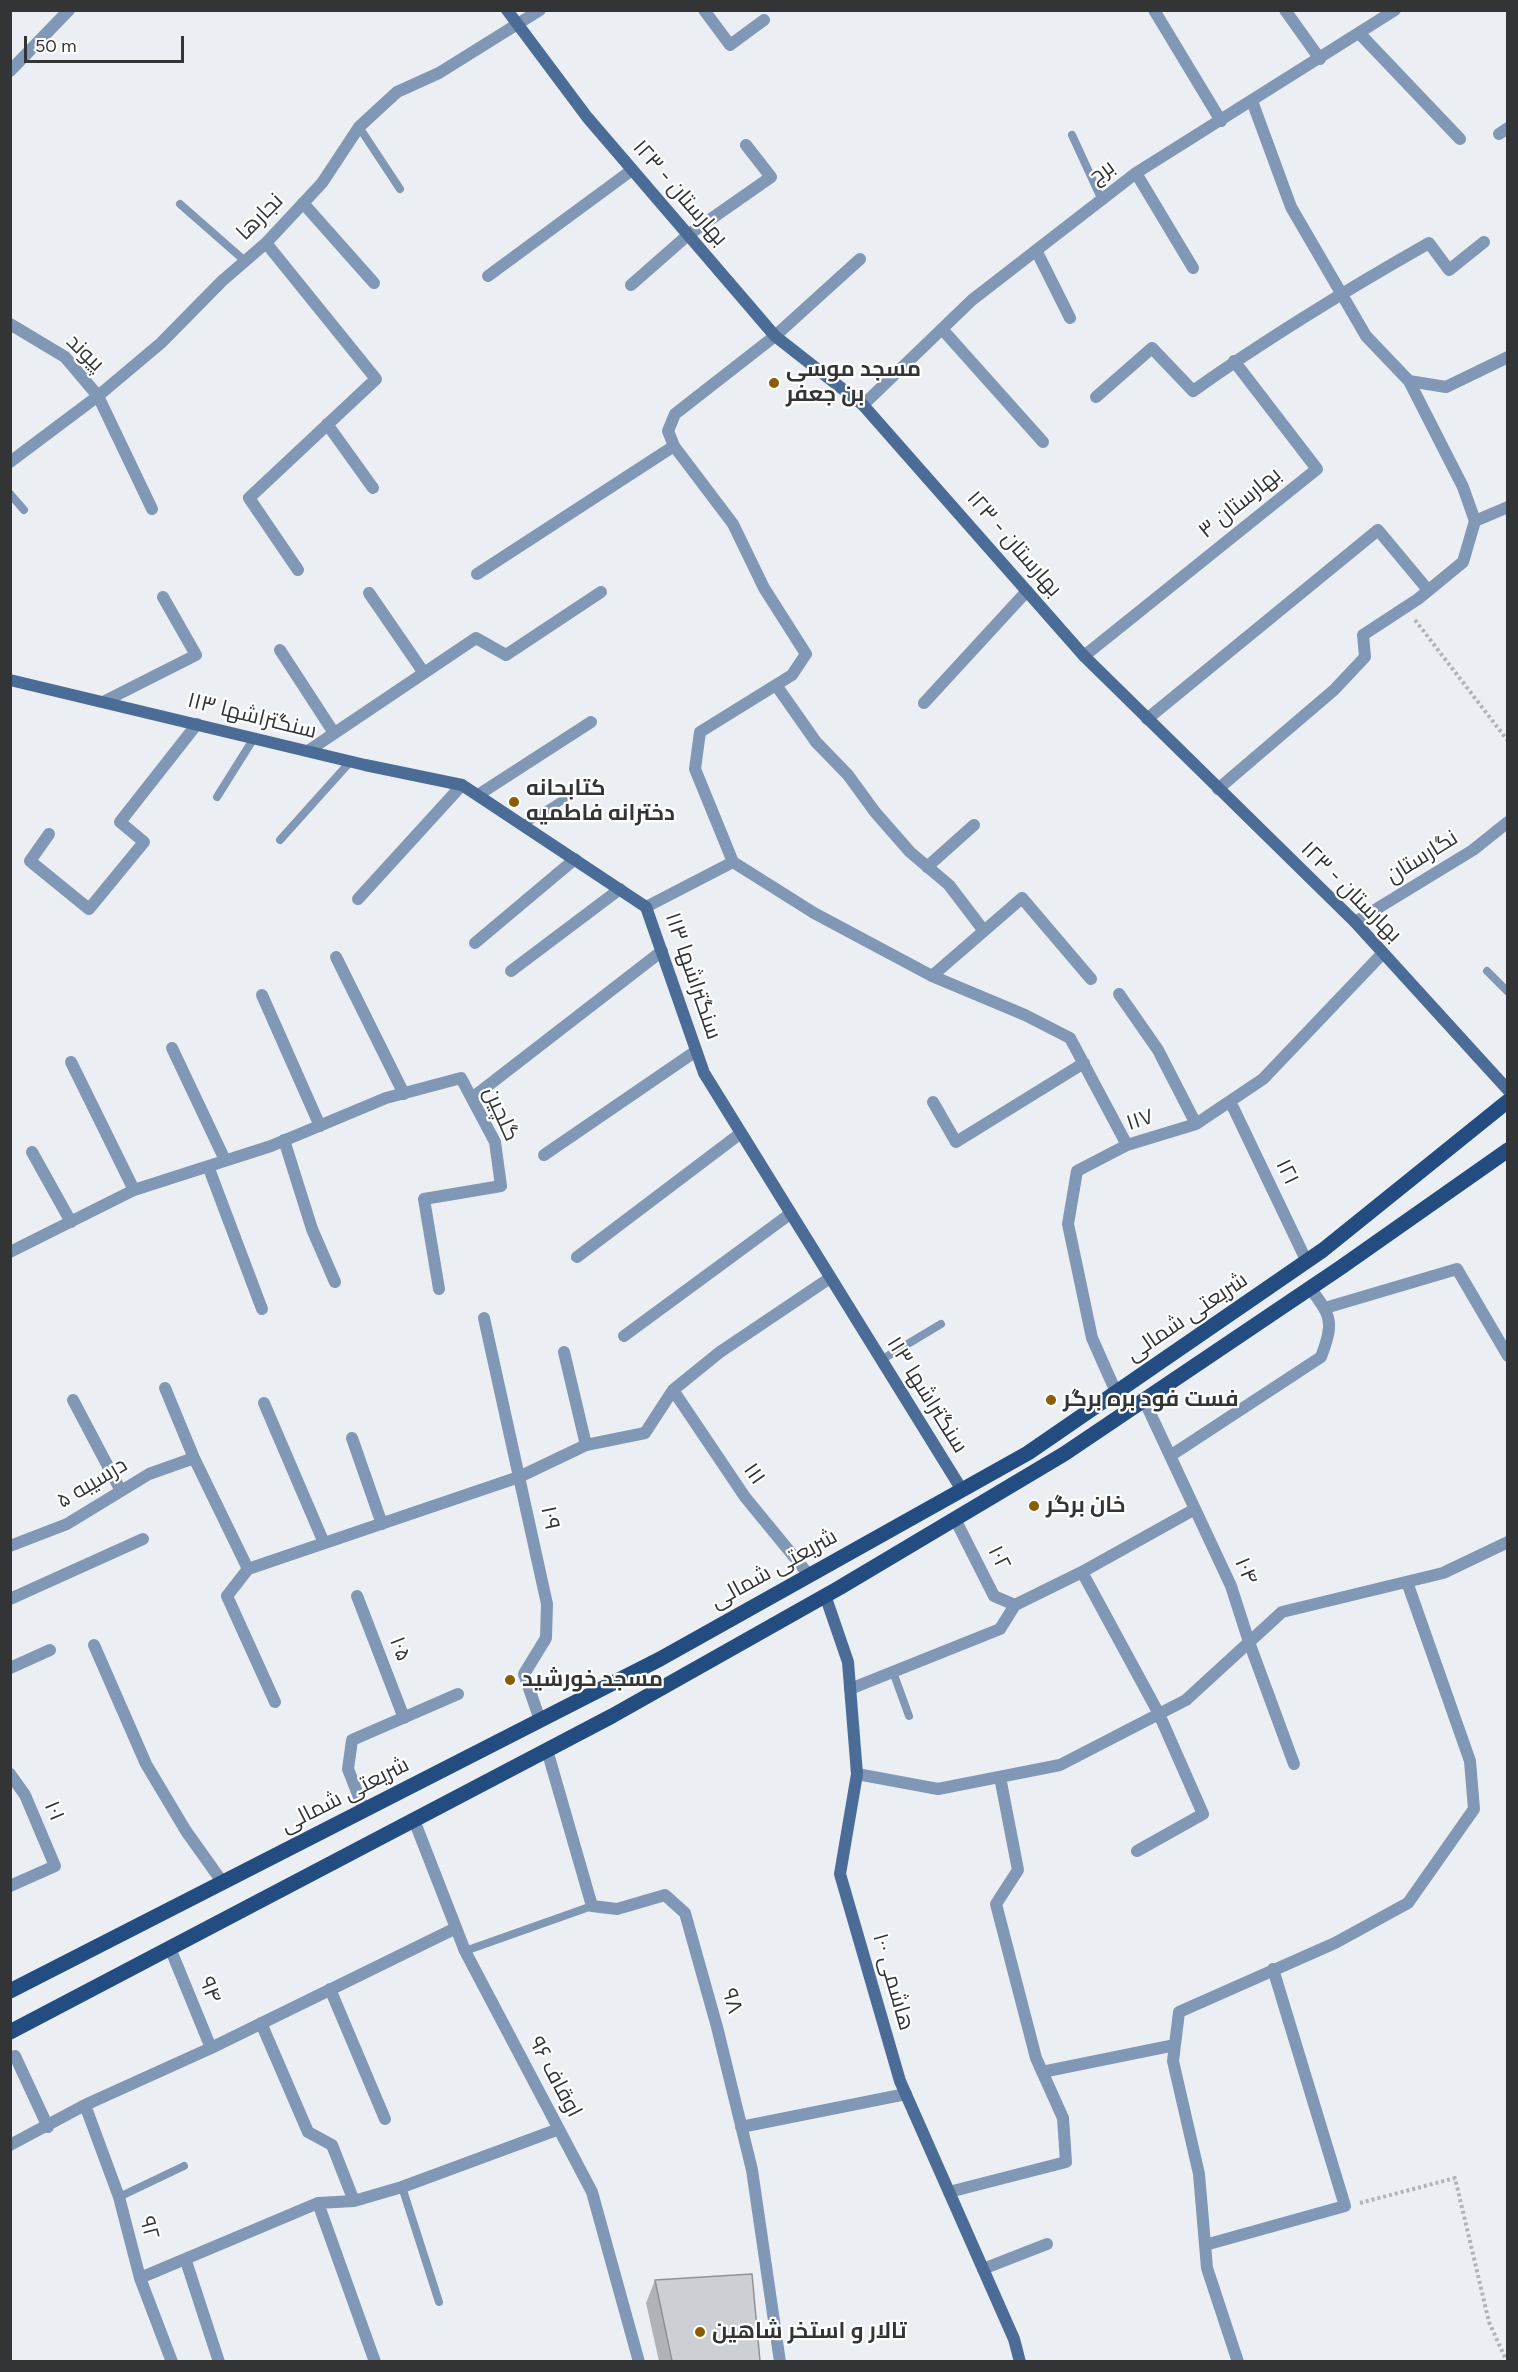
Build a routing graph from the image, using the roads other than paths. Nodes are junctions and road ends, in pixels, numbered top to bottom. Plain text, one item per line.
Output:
1 (69, 10) edge
2 (507, 10) edge
3 (540, 10) edge
4 (704, 10) edge
5 (1154, 10) edge
6 (1285, 10) edge
7 (1395, 10) edge
8 (764, 20) dead end
9 (516, 23) junction
10 (1360, 34) junction
11 (1320, 59) junction
12 (10, 71) edge
13 (1252, 101) junction
14 (1221, 121) junction
15 (359, 127) junction
16 (1072, 135) dead end
17 (1460, 139) dead end
18 (746, 145) dead end
19 (633, 170) junction
20 (1136, 173) junction
21 (400, 189) dead end
22 (1101, 198) junction
23 (303, 203) junction
24 (180, 204) dead end
25 (688, 235) junction
26 (1484, 242) dead end
27 (266, 243) junction
28 (1036, 249) junction
29 (860, 259) dead end
30 (245, 261) junction
31 (1193, 268) dead end
32 (488, 276) dead end
33 (374, 283) dead end
34 (631, 285) dead end
35 (1341, 293) junction
36 (1070, 318) dead end
37 (10, 324) edge
38 (942, 329) junction
39 (775, 336) junction
40 (1508, 357) edge
41 (1234, 362) junction
42 (1409, 381) junction
43 (98, 396) junction
44 (1096, 397) dead end
45 (863, 405) junction
46 (327, 424) junction
47 (1043, 442) dead end
48 (674, 446) junction
49 (10, 462) edge
50 (373, 488) dead end
51 (10, 494) edge
52 (1508, 507) edge
53 (152, 509) dead end
54 (24, 510) dead end
55 (1475, 521) junction
56 (298, 570) dead end
57 (477, 574) dead end
58 (1428, 590) junction
59 (1027, 591) junction
60 (601, 592) dead end
61 (369, 593) dead end
62 (163, 597) dead end
63 (279, 650) dead end
64 (1084, 656) junction
65 (424, 673) junction
66 (10, 680) edge
67 (776, 685) junction
68 (105, 702) junction
69 (924, 703) dead end
70 (1147, 719) junction
71 (591, 722) dead end
72 (197, 724) junction
73 (334, 733) junction
74 (254, 738) junction
75 (308, 751) junction
76 (350, 762) junction
77 (462, 785) junction
78 (1218, 789) junction
79 (478, 795) junction
80 (217, 798) dead end
81 (564, 799) dead end
82 (1508, 822) edge
83 (523, 825) junction
84 (974, 825) dead end
85 (49, 834) dead end
86 (280, 840) dead end
87 (575, 859) junction
88 (734, 862) junction
89 (927, 867) junction
90 (620, 889) junction
91 (358, 899) dead end
92 (646, 907) junction
93 (1355, 922) junction
94 (984, 931) junction
95 (475, 943) dead end
96 (662, 951) junction
97 (1383, 953) junction
98 (336, 957) dead end
99 (511, 971) dead end
100 (1487, 971) dead end
101 (932, 976) junction
102 (1091, 980) dead end
103 (1508, 992) edge
104 (1119, 994) dead end
105 (262, 995) dead end
106 (172, 1048) dead end
107 (696, 1051) junction
108 (71, 1062) dead end
109 (1084, 1064) junction
110 (1508, 1090) edge
111 (404, 1094) junction
112 (472, 1098) junction
113 (1230, 1101) junction
114 (1508, 1101) edge
115 (933, 1102) dead end
116 (1196, 1124) junction
117 (320, 1126) junction
118 (741, 1133) junction
119 (284, 1140) junction
120 (1127, 1145) junction
121 (1508, 1150) edge
122 (32, 1152) dead end
123 (544, 1155) dead end
124 (225, 1160) junction
125 (208, 1166) junction
126 (134, 1190) junction
127 (790, 1214) junction
128 (71, 1222) junction
129 (10, 1252) edge
130 (577, 1257) dead end
131 (1307, 1262) junction
132 (830, 1278) junction
133 (335, 1282) dead end
134 (1310, 1288) junction
135 (439, 1289) dead end
136 (1325, 1308) junction
137 (262, 1309) dead end
138 (484, 1318) dead end
139 (941, 1324) dead end
140 (624, 1336) dead end
141 (564, 1352) dead end
142 (1508, 1356) edge
143 (881, 1360) junction
144 (165, 1388) dead end
145 (673, 1390) junction
146 (1116, 1392) junction
147 (73, 1400) dead end
148 (1144, 1400) junction
149 (264, 1403) dead end
150 (352, 1438) dead end
151 (586, 1445) junction
152 (1170, 1456) junction
153 (194, 1458) junction
154 (519, 1477) junction
155 (962, 1490) junction
156 (121, 1491) junction
157 (1195, 1509) junction
158 (955, 1519) junction
159 (382, 1524) junction
160 (143, 1539) dead end
161 (1508, 1542) edge
162 (324, 1543) junction
163 (10, 1546) edge
164 (248, 1569) junction
165 (1083, 1572) junction
166 (809, 1575) junction
167 (1407, 1582) junction
168 (825, 1595) junction
169 (357, 1596) dead end
170 (10, 1599) edge
171 (1015, 1605) junction
172 (1249, 1642) junction
173 (94, 1645) dead end
174 (50, 1650) dead end
175 (660, 1659) junction
176 (10, 1668) edge
177 (893, 1672) junction
178 (672, 1682) junction
179 (850, 1689) junction
180 (458, 1694) dead end
181 (275, 1702) dead end
182 (1159, 1714) junction
183 (909, 1716) dead end
184 (404, 1718) junction
185 (540, 1720) junction
186 (547, 1750) junction
187 (1294, 1764) dead end
188 (10, 1774) edge
189 (857, 1774) junction
190 (1000, 1777) junction
191 (364, 1810) junction
192 (414, 1820) junction
193 (1137, 1851) dead end
194 (223, 1882) junction
195 (10, 1886) edge
196 (592, 1906) junction
197 (456, 1928) junction
198 (170, 1948) junction
199 (465, 1951) junction
200 (1273, 1969) junction
201 (330, 1989) junction
202 (10, 1991) edge
203 (261, 2023) junction
204 (10, 2032) edge
205 (1175, 2045) junction
206 (211, 2048) junction
207 (15, 2056) dead end
208 (1042, 2072) junction
209 (906, 2094) junction
210 (85, 2105) junction
211 (385, 2119) dead end
212 (48, 2127) junction
213 (741, 2127) junction
214 (559, 2128) junction
215 (10, 2145) edge
216 (184, 2166) dead end
217 (402, 2187) junction
218 (949, 2192) junction
219 (119, 2197) junction
220 (354, 2201) junction
221 (318, 2203) junction
222 (1047, 2244) dead end
223 (1205, 2245) junction
224 (186, 2260) junction
225 (983, 2269) junction
226 (140, 2278) junction
227 (439, 2302) dead end
228 (172, 2361) edge
229 (219, 2361) edge
230 (375, 2361) edge
231 (639, 2361) edge
232 (780, 2361) edge
233 (1020, 2361) edge
234 (1238, 2361) edge

1 - 12 street
2 - 9 street, بهارستان - ۱۲۳
3 - 9 street, نجارها
4 - 8 street
5 - 14 street
6 - 11 street
7 - 10 street, برج
9 - 15 street, نجارها
9 - 19 street, بهارستان - ۱۲۳
10 - 11 street, برج
10 - 17 street
11 - 13 street, برج
13 - 14 street, برج
13 - 35 street
14 - 20 street, برج
15 - 21 lane
15 - 23 street, نجارها
16 - 22 lane
18 - 25 street
19 - 25 street, بهارستان - ۱۲۳
19 - 32 street
20 - 22 street, برج
20 - 31 street
22 - 28 street, برج
23 - 27 street, نجارها
23 - 33 street
24 - 30 lane
25 - 34 street
25 - 39 street, بهارستان - ۱۲۳
26 - 35 street
27 - 30 street, نجارها
27 - 46 street
28 - 36 street
28 - 38 street, برج
29 - 39 street
30 - 43 street, نجارها
35 - 41 street
35 - 42 street
37 - 43 street, پیوند
38 - 45 street, برج
38 - 47 street
39 - 45 street, بهارستان - ۱۲۳
39 - 48 street
40 - 42 street
41 - 44 street
41 - 64 street, بهارستان ۳
42 - 55 street
43 - 49 street, نجارها
43 - 53 street, پیوند
45 - 59 street, بهارستان - ۱۲۳
46 - 50 street
46 - 56 street
48 - 57 street
48 - 67 street
51 - 54 lane
52 - 55 street
55 - 58 street
58 - 70 street
58 - 78 street
59 - 64 street, بهارستان - ۱۲۳
59 - 69 street
60 - 65 street
61 - 65 street
62 - 68 street
63 - 73 street
64 - 70 street, بهارستان - ۱۲۳
65 - 73 street
66 - 68 street, سنگتراشها ۱۱۳
67 - 88 street
67 - 89 street
68 - 72 street, سنگتراشها ۱۱۳
70 - 78 street, بهارستان - ۱۲۳
71 - 79 street
72 - 74 street, سنگتراشها ۱۱۳
72 - 85 street
73 - 75 street
74 - 75 street, سنگتراشها ۱۱۳
74 - 80 lane
75 - 76 street, سنگتراشها ۱۱۳
76 - 77 street, سنگتراشها ۱۱۳
76 - 86 lane
77 - 79 street, سنگتراشها ۱۱۳
77 - 91 street
78 - 93 street, بهارستان - ۱۲۳
79 - 83 street, سنگتراشها ۱۱۳
81 - 83 lane
82 - 93 street, نگارستان
83 - 87 street, سنگتراشها ۱۱۳
84 - 89 street
87 - 90 street, سنگتراشها ۱۱۳
87 - 95 street
88 - 92 street
88 - 101 street
89 - 94 street
90 - 92 street, سنگتراشها ۱۱۳
90 - 99 street
92 - 96 street, سنگتراشها ۱۱۳
93 - 97 street, بهارستان - ۱۲۳
94 - 101 street
94 - 102 street
96 - 107 street, سنگتراشها ۱۱۳
96 - 112 street
97 - 110 street, بهارستان - ۱۲۳
97 - 113 street, ۱۱۷
98 - 111 street
100 - 103 lane
101 - 109 street
104 - 116 street
105 - 117 street
106 - 124 street
107 - 118 street, سنگتراشها ۱۱۳
107 - 123 street
108 - 126 street
109 - 115 street
109 - 120 street
111 - 112 street, گلچین
111 - 117 street, گلچین
112 - 135 street, گلچین
113 - 116 street, ۱۱۷
113 - 131 street, ۱۲۱
114 - 131 main road, شریعتی شمالی
116 - 120 street, ۱۱۷
117 - 119 street, گلچین
118 - 127 street, سنگتراشها ۱۱۳
118 - 130 street
119 - 124 street, گلچین
119 - 133 street
120 - 146 street, ۱۱۷
121 - 134 main road, شریعتی شمالی
122 - 128 street
124 - 125 street, گلچین
125 - 126 street, گلچین
125 - 137 street
126 - 128 street, گلچین
127 - 132 street, سنگتراشها ۱۱۳
127 - 140 street
128 - 129 street, گلچین
131 - 146 main road, شریعتی شمالی
132 - 143 street, سنگتراشها ۱۱۳
132 - 145 street
134 - 136 street
134 - 148 main road, شریعتی شمالی
136 - 142 street
136 - 152 street
138 - 154 street, ۱۰۹
139 - 143 lane
141 - 151 street
143 - 155 street, سنگتراشها ۱۱۳
144 - 153 street
145 - 151 street
145 - 166 street, ۱۱۱
146 - 155 main road, شریعتی شمالی
147 - 156 street
148 - 152 street, ۱۰۴
148 - 158 main road, شریعتی شمالی
149 - 162 street
150 - 159 street
151 - 154 street
152 - 157 street, ۱۰۴
153 - 156 street, درسیبه ۵
153 - 164 street
154 - 159 street
154 - 185 street, ۱۰۹
155 - 166 main road, شریعتی شمالی
156 - 163 street, درسیبه ۵
157 - 165 street
157 - 172 street, ۱۰۴
158 - 168 main road, شریعتی شمالی
158 - 171 street, ۱۰۲
159 - 162 street
160 - 170 street
161 - 167 street
162 - 164 street
164 - 181 street
165 - 171 street
165 - 182 street
166 - 175 main road, شریعتی شمالی
167 - 172 street
167 - 200 street
168 - 178 main road, شریعتی شمالی
168 - 179 street, هاشمی ۱۰۰
169 - 184 street, ۱۰۵
171 - 177 street
172 - 182 street
172 - 187 street, ۱۰۴
173 - 194 street
174 - 176 street
175 - 178 main road
175 - 185 main road, شریعتی شمالی
177 - 179 street
177 - 183 lane
178 - 186 main road, شریعتی شمالی
179 - 189 street, هاشمی ۱۰۰
180 - 184 street
182 - 190 street
182 - 193 street
184 - 191 street
185 - 191 main road, شریعتی شمالی
186 - 192 main road, شریعتی شمالی
186 - 196 street
188 - 195 street, ۱۰۱
189 - 190 street
189 - 209 street, هاشمی ۱۰۰
190 - 208 street
191 - 194 main road, شریعتی شمالی
192 - 197 street, اوقاف ۹۶
192 - 198 main road, شریعتی شمالی
194 - 202 main road, شریعتی شمالی
196 - 199 lane
196 - 213 street, ۹۸
197 - 199 street, اوقاف ۹۶
197 - 201 street
198 - 204 main road, شریعتی شمالی
198 - 206 street, ۹۴
199 - 214 street, اوقاف ۹۶
200 - 205 street
200 - 223 street
201 - 203 street
201 - 211 street
203 - 206 street
203 - 220 street
205 - 208 street
205 - 223 street
206 - 210 street
207 - 212 street
208 - 218 street
209 - 213 street
209 - 218 street, هاشمی ۱۰۰
210 - 212 street
210 - 219 street, ۹۲
212 - 215 street
213 - 232 street, ۹۸
214 - 217 street
214 - 231 street, اوقاف ۹۶
216 - 219 lane
217 - 220 street
217 - 227 lane
218 - 225 street, هاشمی ۱۰۰
219 - 226 street, ۹۲
220 - 221 street
221 - 224 street
221 - 230 street
222 - 225 street
223 - 234 street
224 - 226 street
224 - 229 street
225 - 233 street, هاشمی ۱۰۰
226 - 228 street, ۹۲

